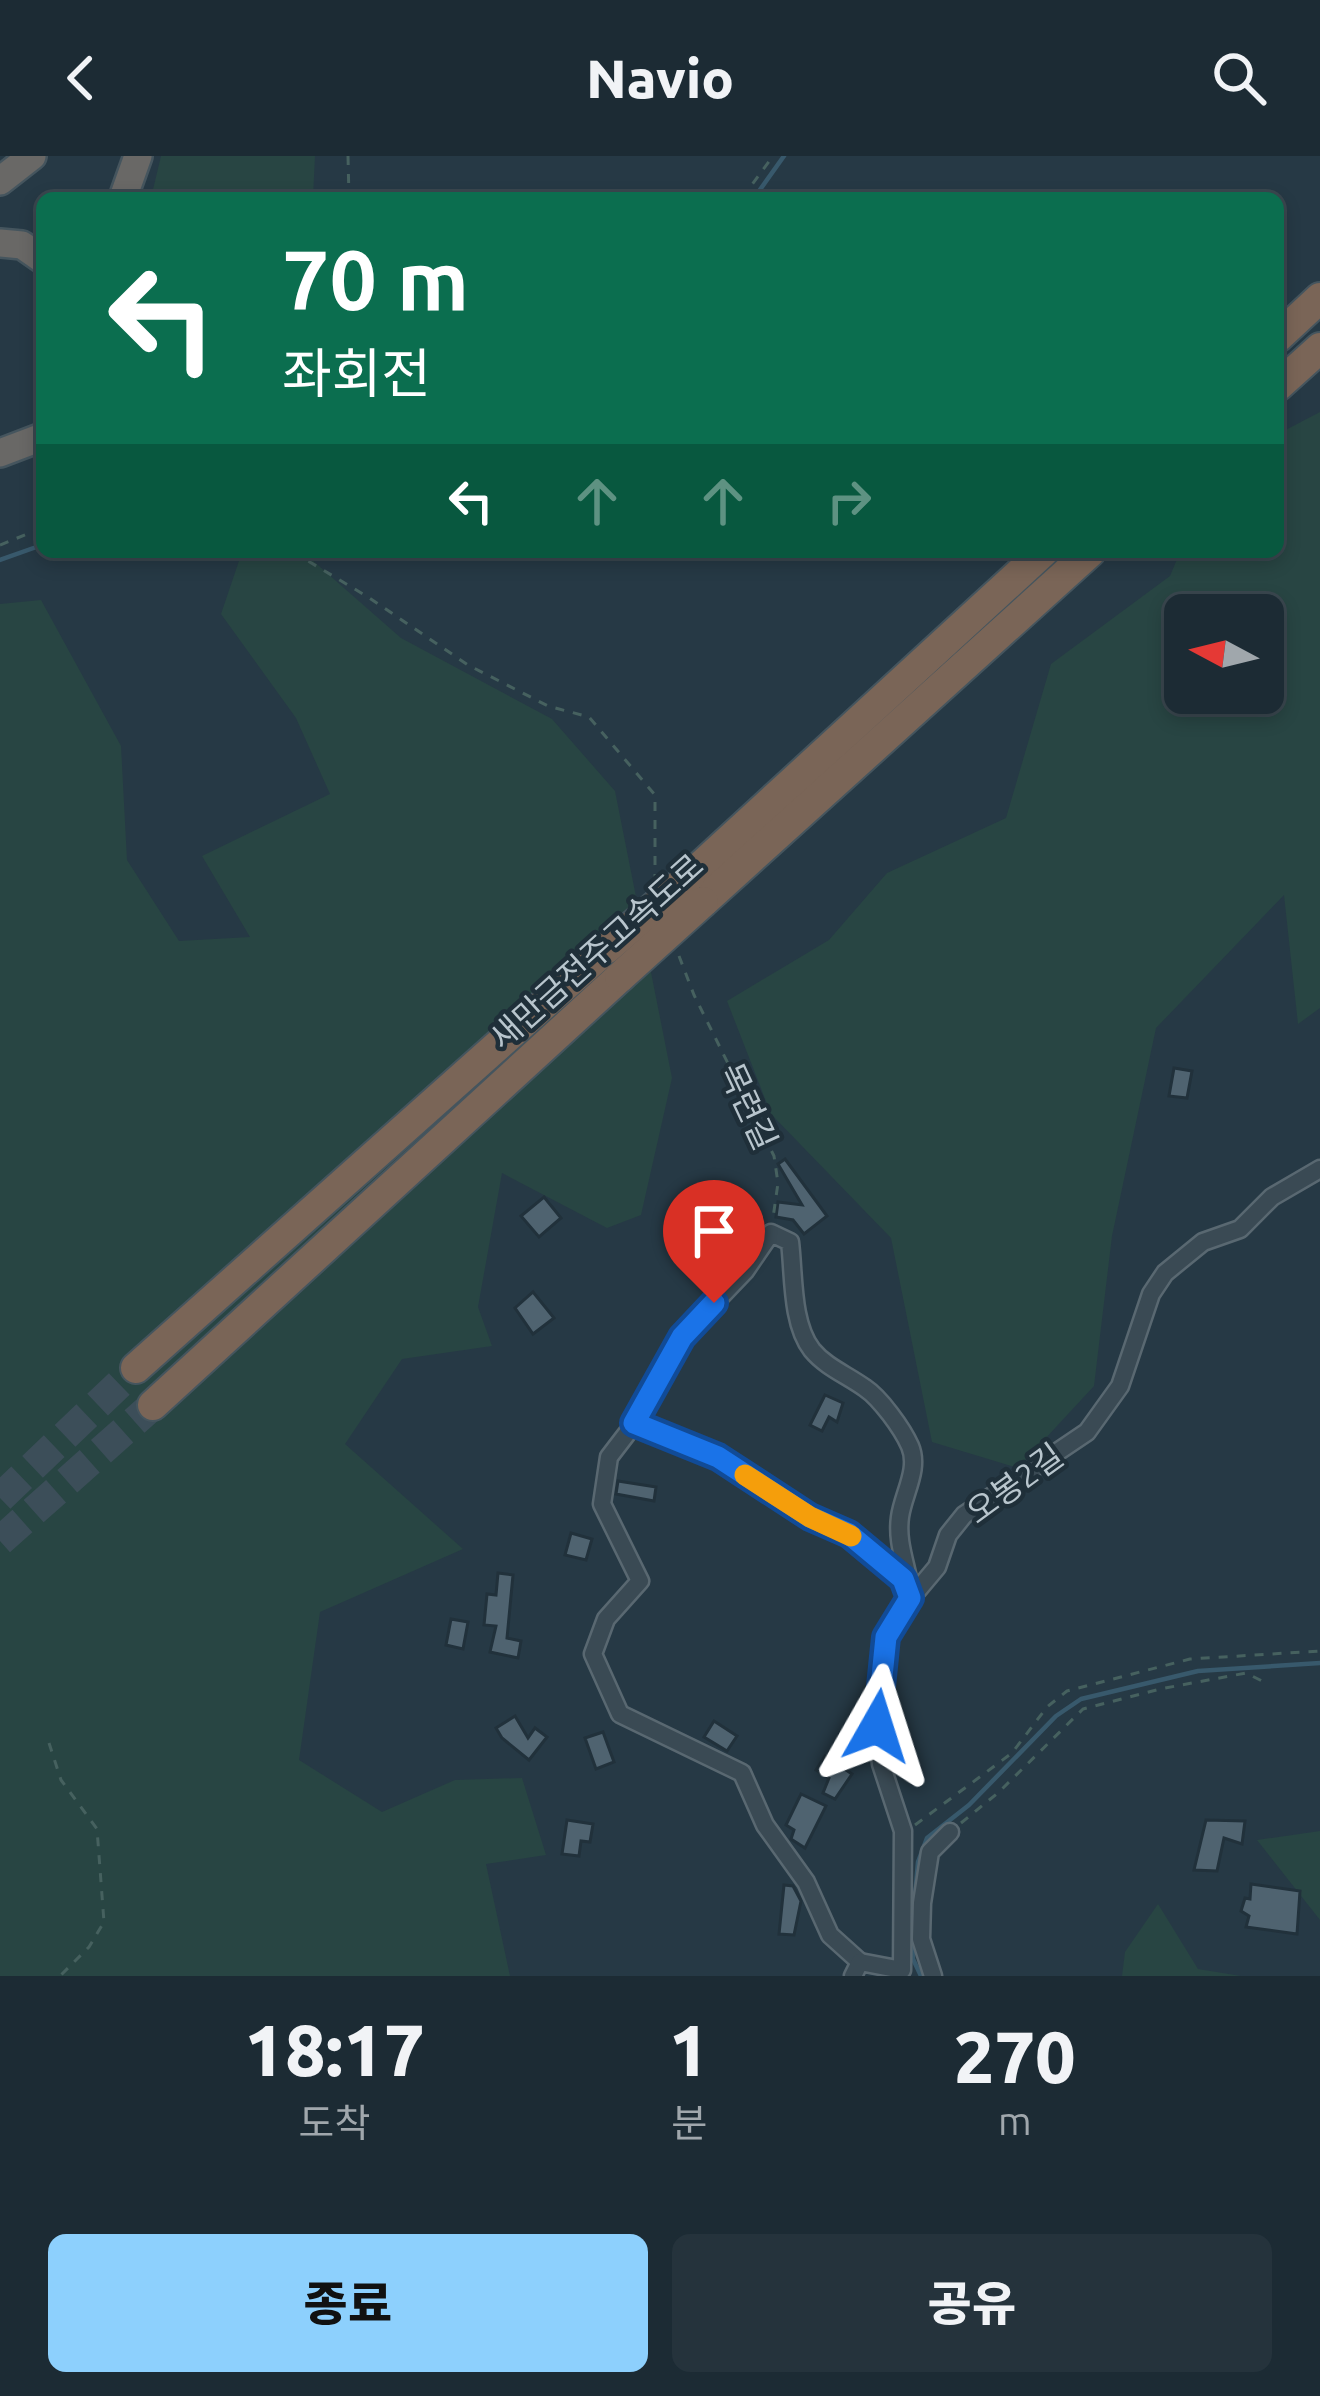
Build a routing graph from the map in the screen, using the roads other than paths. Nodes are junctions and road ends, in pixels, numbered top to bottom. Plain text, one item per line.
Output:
1 (32, 156) edge
2 (138, 156) edge
3 (0, 181) edge
4 (125, 192) edge
5 (0, 242) edge
6 (36, 256) edge
7 (1320, 298) edge
8 (1284, 331) edge
9 (1320, 348) edge
10 (1320, 376) edge
11 (1284, 381) edge
12 (1284, 399) edge
13 (36, 438) edge
14 (0, 453) edge
15 (36, 456) edge
16 (0, 470) edge
17 (1037, 558) edge
18 (1083, 558) edge
19 (697, 889) junction
20 (1320, 1169) edge
21 (136, 1368) tunnel mouth
22 (152, 1405) tunnel mouth
23 (634, 1423) junction
24 (910, 1598) junction
25 (950, 1832) road end
26 (857, 1969) edge
27 (920, 1969) edge

1 - 3 highway
2 - 4 highway
5 - 6 highway
7 - 8 highway
9 - 11 highway
10 - 12 highway
13 - 14 highway
15 - 16 highway
17 - 19 highway, 새만금전주고속도로
18 - 19 highway, 새만금전주고속도로
19 - 21 highway, 새만금전주고속도로, bridge
19 - 22 highway, 새만금전주고속도로, bridge
20 - 24 street, 오봉2길
23 - 24 street
23 - 24 street
23 - 26 street
24 - 27 street, 오봉2길
25 - 27 street
26 - 27 street

